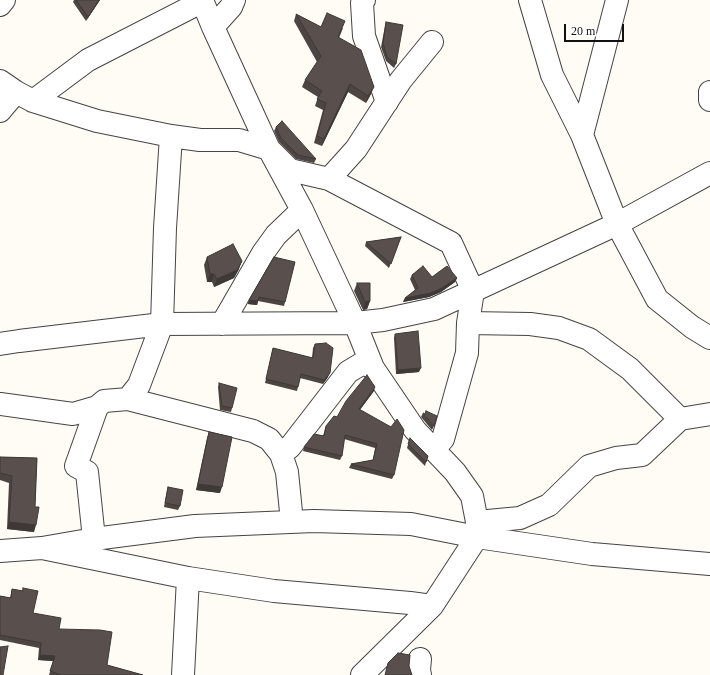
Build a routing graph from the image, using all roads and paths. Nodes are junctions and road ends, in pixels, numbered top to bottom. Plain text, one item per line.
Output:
1 (4, 0) edge
2 (202, 0) edge
3 (234, 0) edge
4 (364, 0) edge
5 (530, 0) edge
6 (617, 0) edge
7 (0, 5) edge
8 (213, 27) junction
9 (432, 42) dead end
10 (16, 91) edge
11 (710, 92) edge
12 (710, 100) edge
13 (387, 102) junction
14 (0, 111) edge
15 (582, 135) junction
16 (171, 136) junction
17 (269, 149) junction
18 (710, 173) edge
19 (329, 179) junction
20 (302, 210) junction
21 (617, 224) junction
22 (473, 291) junction
23 (355, 323) junction
24 (468, 323) junction
25 (162, 324) junction
26 (222, 324) junction
27 (710, 338) edge
28 (0, 344) edge
29 (373, 368) junction
30 (128, 399) junction
31 (0, 404) edge
32 (97, 408) junction
33 (710, 414) edge
34 (680, 419) junction
35 (433, 450) junction
36 (281, 454) junction
37 (292, 522) junction
38 (477, 529) junction
39 (94, 539) junction
40 (42, 548) junction
41 (0, 551) edge
42 (710, 564) edge
43 (188, 578) junction
44 (432, 606) junction
45 (183, 675) edge
46 (362, 675) edge

1 - 7 street
2 - 8 street
2 - 10 street
3 - 8 street
4 - 13 street
5 - 15 street
6 - 15 street
8 - 17 street
9 - 13 street
10 - 14 street
10 - 16 street
11 - 12 street
13 - 19 street
15 - 21 street
16 - 17 street
16 - 25 street
17 - 19 street
17 - 20 street
18 - 21 street
19 - 22 street
20 - 23 street
20 - 26 street
21 - 22 street
21 - 27 street
22 - 23 street
22 - 24 street
23 - 26 street
23 - 29 street
24 - 34 street
24 - 35 street
25 - 26 street
25 - 28 street
25 - 30 street
29 - 35 street
29 - 36 street
30 - 32 street
30 - 36 street
31 - 32 street
32 - 39 street
33 - 34 street
34 - 38 street
35 - 38 street
36 - 37 street
37 - 38 street
37 - 39 street
38 - 42 street
38 - 44 street
39 - 40 street
40 - 41 street
40 - 43 street
43 - 44 street
43 - 45 street
44 - 46 street

